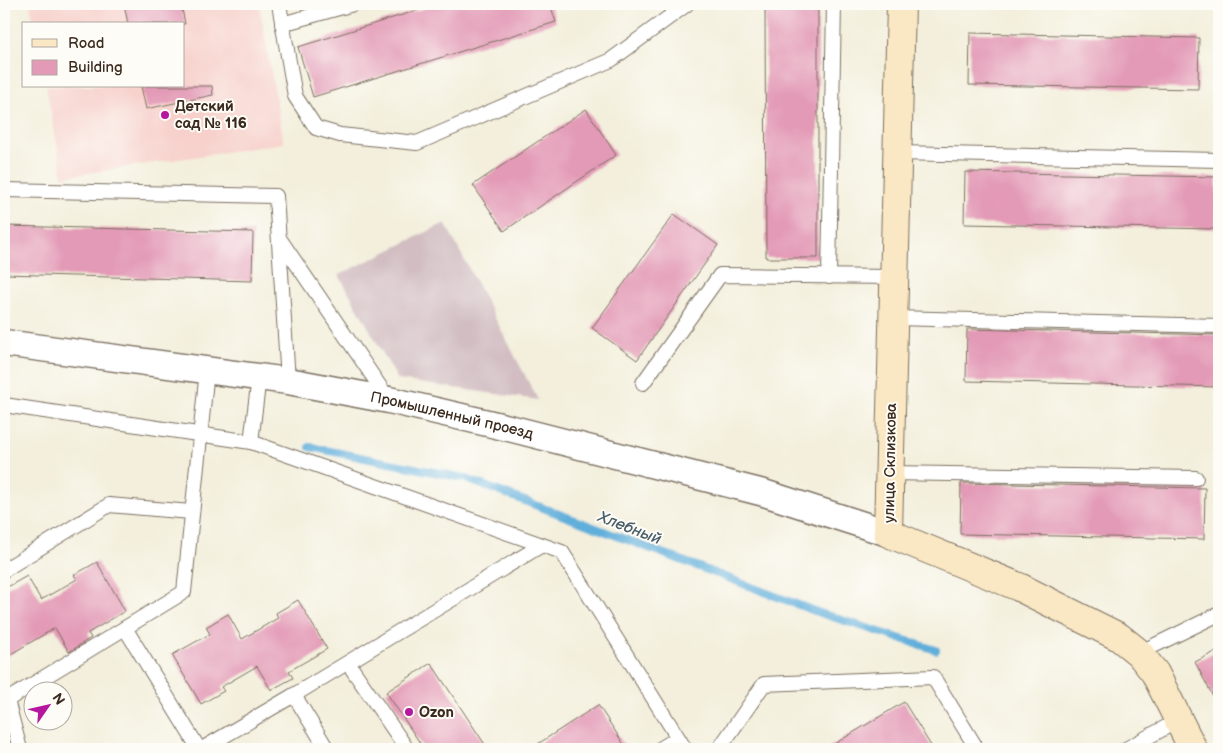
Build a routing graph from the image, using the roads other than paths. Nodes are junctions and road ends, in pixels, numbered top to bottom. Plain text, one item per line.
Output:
1 (279, 4) edge
2 (353, 4) edge
3 (688, 4) edge
4 (834, 4) edge
5 (901, 4) edge
6 (282, 24) junction
7 (897, 154) junction
8 (1219, 160) edge
9 (4, 190) edge
10 (279, 237) junction
11 (829, 277) junction
12 (895, 277) junction
13 (893, 318) junction
14 (1219, 326) edge
15 (4, 343) edge
16 (207, 370) junction
17 (258, 376) junction
18 (288, 381) junction
19 (643, 383) dead end
20 (389, 400) junction
21 (4, 405) edge
22 (200, 434) junction
23 (250, 442) junction
24 (890, 473) junction
25 (1196, 478) dead end
26 (191, 512) junction
27 (888, 533) junction
28 (542, 545) junction
29 (4, 570) edge
30 (1219, 614) edge
31 (125, 628) junction
32 (1139, 653) junction
33 (348, 663) junction
34 (294, 696) junction
35 (5, 697) edge
36 (1179, 720) junction
37 (681, 744) edge
38 (20, 749) edge
39 (201, 749) edge
40 (327, 749) edge
41 (407, 749) edge
42 (660, 749) edge
43 (719, 749) edge
44 (977, 749) edge
45 (1126, 749) edge
46 (1193, 749) edge

1 - 6 lane
2 - 6 lane
3 - 6 lane
4 - 11 lane
5 - 7 street, улица Склизкова
7 - 8 lane
7 - 12 street, улица Склизкова
9 - 10 lane
10 - 18 lane
10 - 20 lane
11 - 12 lane
11 - 19 lane
12 - 13 street, улица Склизкова
13 - 14 lane
13 - 24 street, улица Склизкова
15 - 16 street, Промышленный проезд
16 - 17 street, Промышленный проезд
16 - 22 lane
17 - 18 street, Промышленный проезд
17 - 23 lane
18 - 20 street, Промышленный проезд
20 - 27 street, Промышленный проезд
21 - 22 lane
22 - 23 lane
22 - 26 lane
23 - 28 lane
24 - 25 lane
24 - 27 street, улица Склизкова
26 - 29 lane
26 - 31 lane
27 - 32 street, улица Склизкова
28 - 33 lane
28 - 37 lane
30 - 32 lane
31 - 35 lane
31 - 39 lane
32 - 36 street, улица Склизкова
33 - 34 lane
33 - 41 lane
34 - 39 lane
34 - 40 lane
35 - 38 lane
36 - 45 lane
36 - 46 street, улица Склизкова
37 - 42 lane
43 - 44 lane

